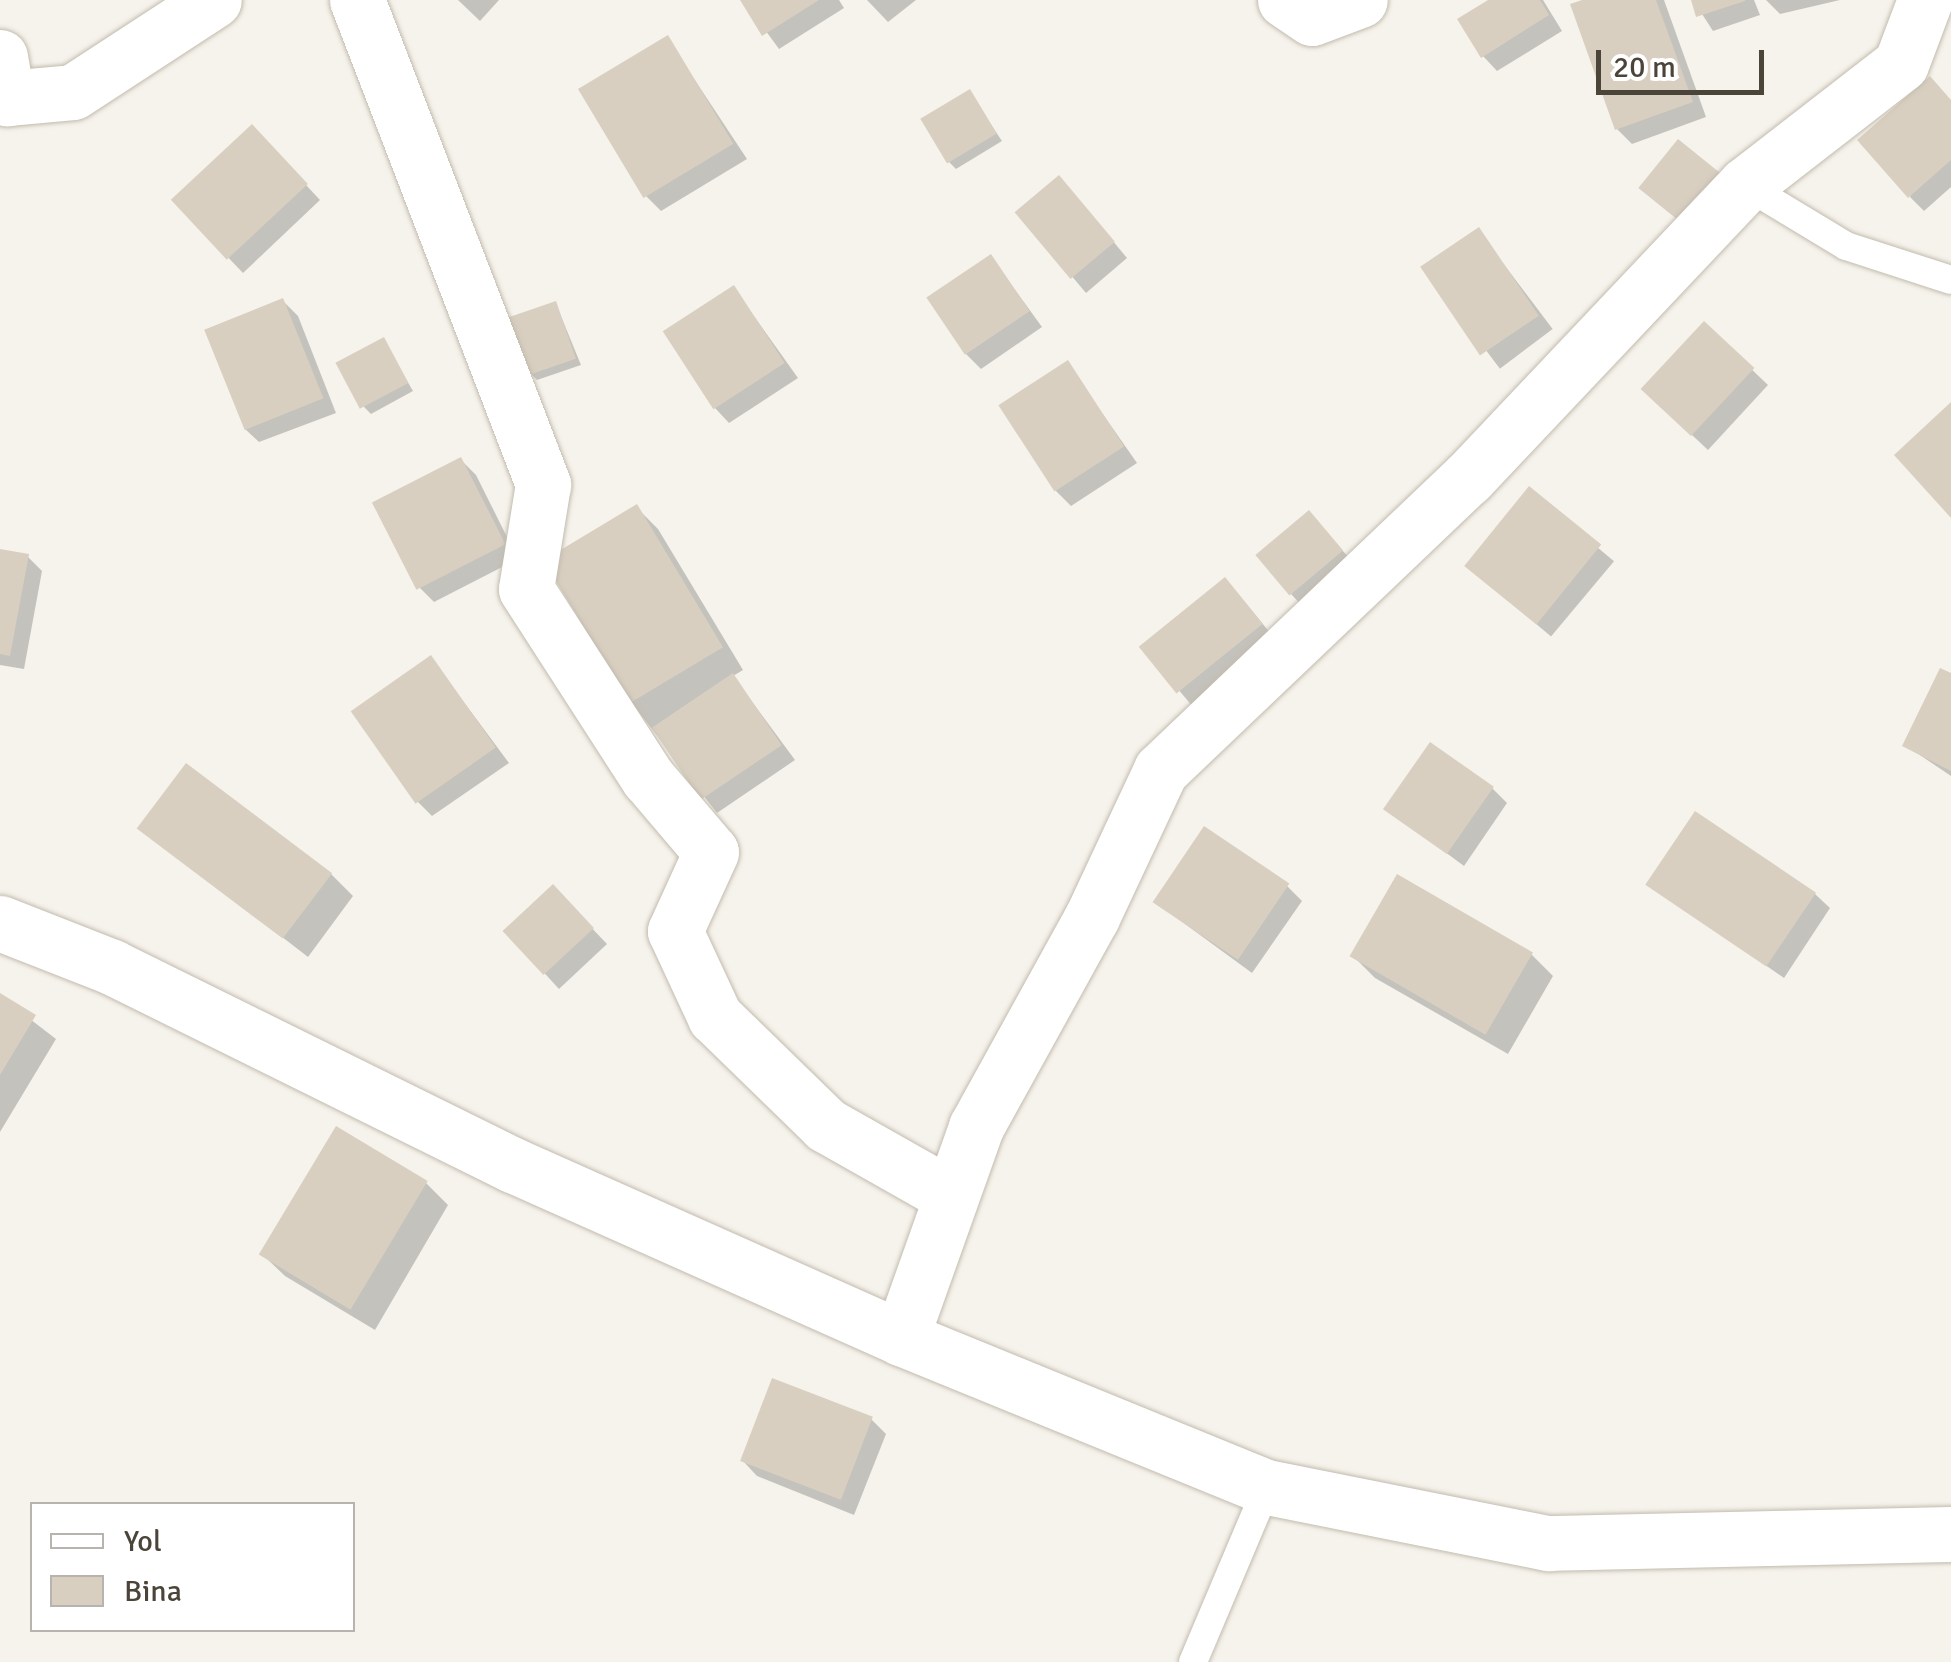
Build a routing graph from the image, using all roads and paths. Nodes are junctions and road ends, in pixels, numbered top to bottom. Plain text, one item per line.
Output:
1 (214, 0) edge
2 (358, 0) edge
3 (1285, 0) edge
4 (1360, 0) edge
5 (1925, 0) edge
6 (0, 58) edge
7 (1746, 186) junction
8 (1951, 280) edge
9 (0, 923) edge
10 (948, 1194) junction
11 (901, 1338) junction
12 (1267, 1486) junction
13 (1951, 1534) edge
14 (1193, 1662) edge

1 - 6 street
2 - 10 street
3 - 4 street
5 - 7 street
7 - 8 lane
7 - 10 street
9 - 11 street
10 - 11 street
11 - 12 street
12 - 13 street
12 - 14 lane

